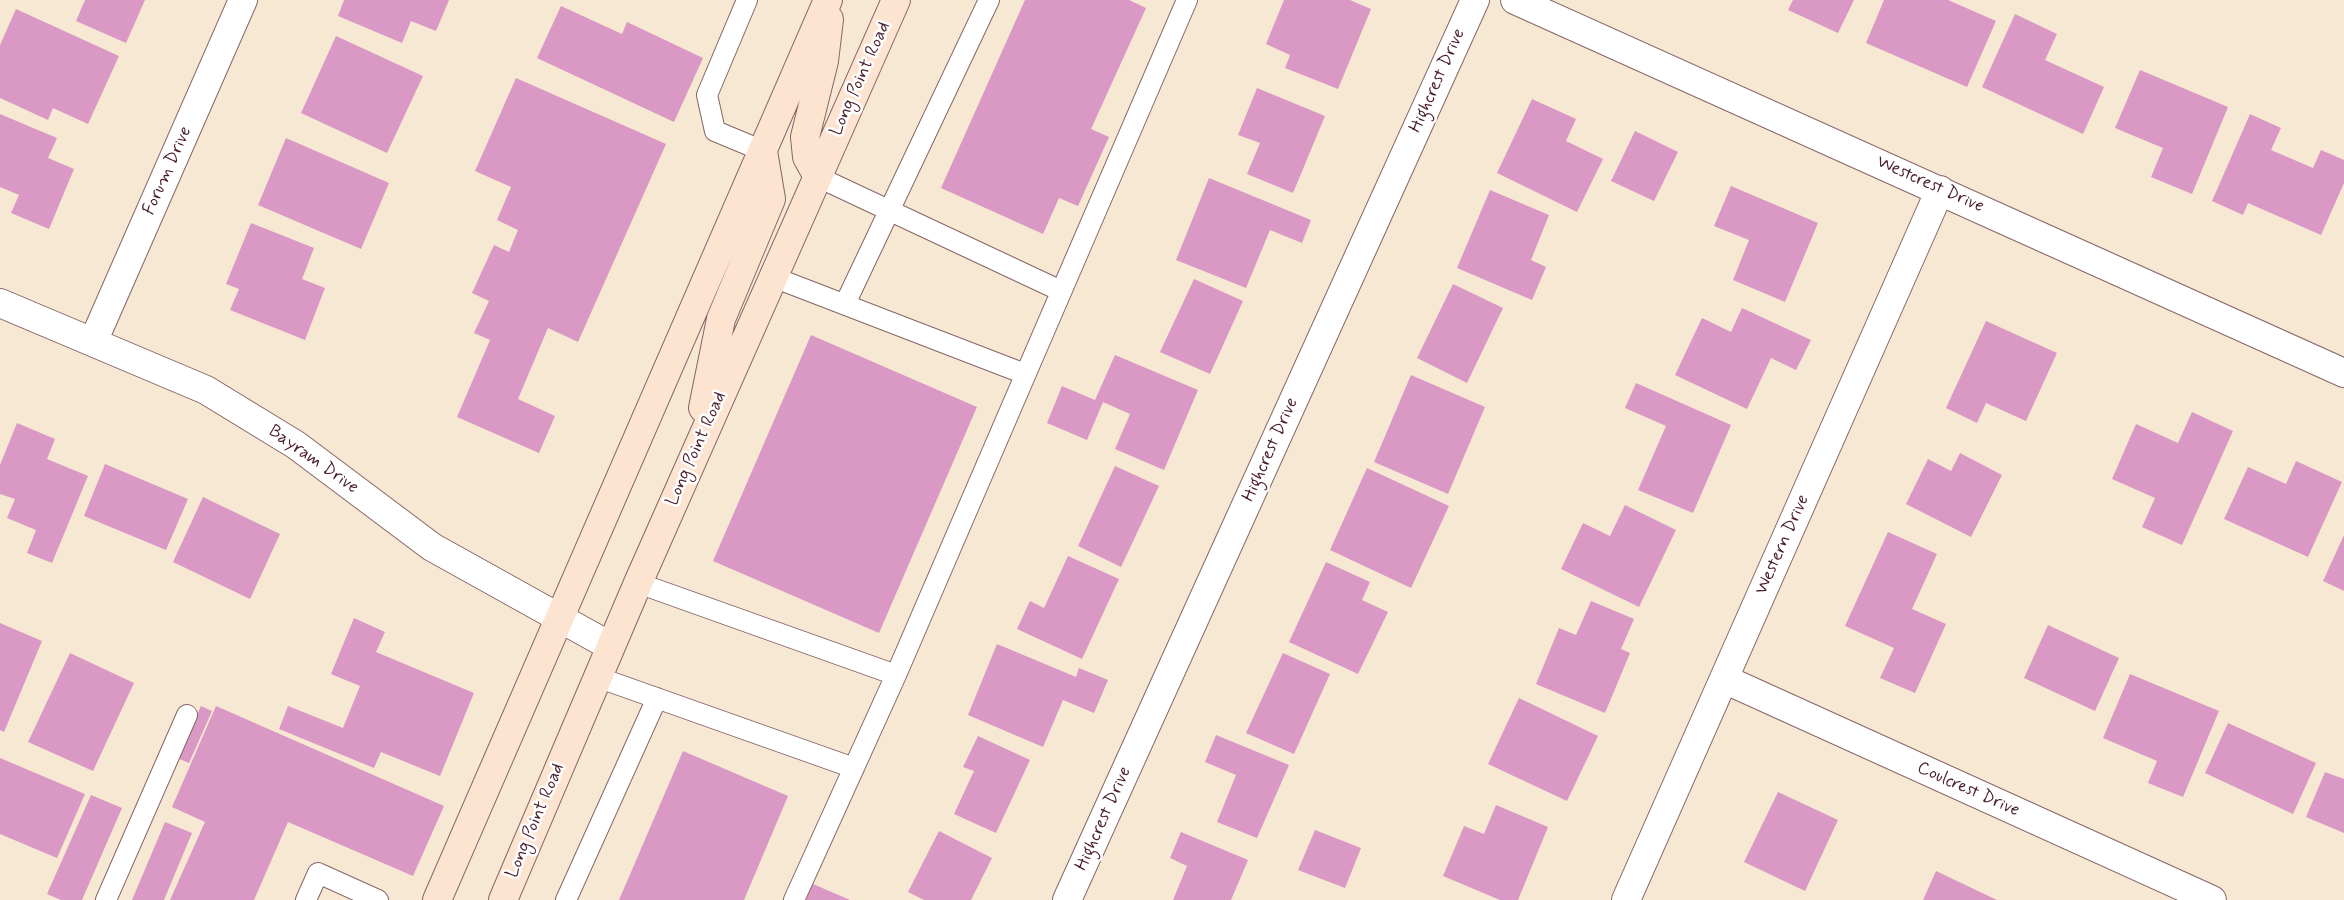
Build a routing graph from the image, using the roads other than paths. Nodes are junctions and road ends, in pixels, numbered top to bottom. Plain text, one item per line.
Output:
1 (243, 0) edge
2 (747, 0) edge
3 (829, 0) edge
4 (896, 0) edge
5 (989, 0) edge
6 (1187, 0) edge
7 (1475, 0) edge
8 (1515, 0) edge
9 (762, 150) junction
10 (818, 177) junction
11 (1940, 190) junction
12 (889, 210) junction
13 (773, 277) junction
14 (1061, 291) junction
15 (0, 303) edge
16 (845, 304) junction
17 (94, 342) junction
18 (2344, 373) edge
19 (1025, 374) junction
20 (693, 458) junction
21 (638, 583) junction
22 (559, 617) junction
23 (610, 646) junction
24 (896, 675) junction
25 (597, 677) junction
26 (1724, 680) junction
27 (657, 698) junction
28 (187, 715) dead end
29 (854, 768) junction
30 (106, 900) edge
31 (306, 900) edge
32 (378, 900) edge
33 (437, 900) edge
34 (503, 900) edge
35 (566, 900) edge
36 (794, 900) edge
37 (1067, 900) edge
38 (1626, 900) edge
39 (2212, 900) edge

1 - 17 street, Forum Drive
2 - 9 lane
3 - 9 main road
3 - 10 main road
4 - 10 main road, Long Point Road
5 - 12 lane
6 - 14 lane
7 - 37 street, Highcrest Drive
8 - 11 street, Westcrest Drive
9 - 20 main road
9 - 22 main road
10 - 12 lane
10 - 13 main road, Long Point Road
11 - 18 street, Westcrest Drive
11 - 26 street, Western Drive
12 - 14 lane
12 - 16 lane
13 - 16 lane
13 - 20 main road, Long Point Road
14 - 19 lane
15 - 17 street, Bayram Drive
16 - 19 lane
17 - 22 street, Bayram Drive
19 - 24 lane
20 - 21 main road, Long Point Road
21 - 23 main road, Long Point Road
21 - 24 lane
22 - 23 street, Bayram Drive
22 - 33 main road
23 - 25 main road, Long Point Road
24 - 29 lane
25 - 27 lane
25 - 34 main road, Long Point Road
26 - 38 street, Western Drive
26 - 39 street, Coulcrest Drive
27 - 29 lane
27 - 35 lane
28 - 30 lane
29 - 36 lane
31 - 32 lane

